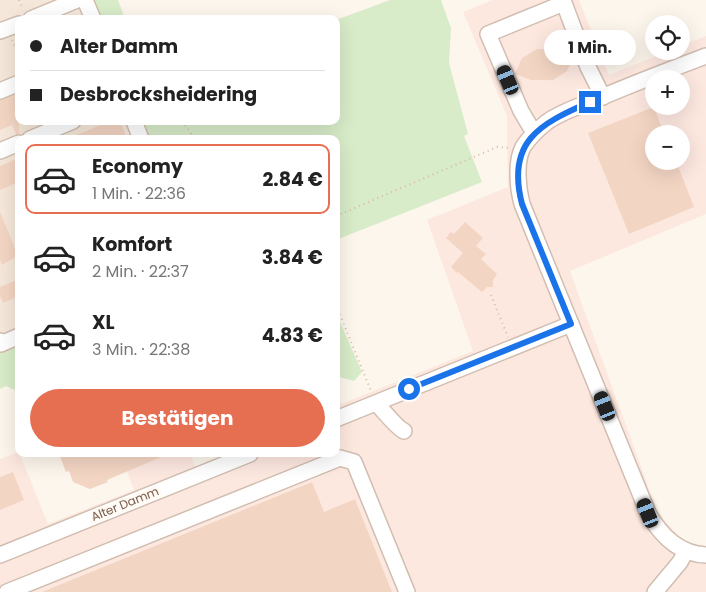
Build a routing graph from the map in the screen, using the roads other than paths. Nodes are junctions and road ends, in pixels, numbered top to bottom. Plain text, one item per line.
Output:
1 (77, 0) edge
2 (85, 0) edge
3 (41, 15) edge
4 (91, 15) edge
5 (706, 56) edge
6 (15, 85) edge
7 (0, 91) edge
8 (602, 97) junction
9 (63, 125) edge
10 (534, 133) junction
11 (40, 135) edge
12 (15, 145) edge
13 (0, 151) edge
14 (571, 324) junction
15 (15, 337) edge
16 (0, 342) edge
17 (376, 403) junction
18 (340, 417) edge
19 (404, 431) dead end
20 (243, 457) edge
21 (686, 550) junction
22 (0, 555) edge
23 (706, 555) edge
24 (8, 592) edge
25 (407, 592) edge
26 (655, 592) edge

1 - 3 street
2 - 4 street
5 - 8 street
6 - 7 street
8 - 10 street
8 - 10 street
9 - 11 street
10 - 14 street
12 - 13 street
14 - 17 street
14 - 21 street
15 - 16 street
17 - 18 street
17 - 19 street
20 - 22 street, Alter Damm
21 - 23 street
21 - 26 street
24 - 25 street

